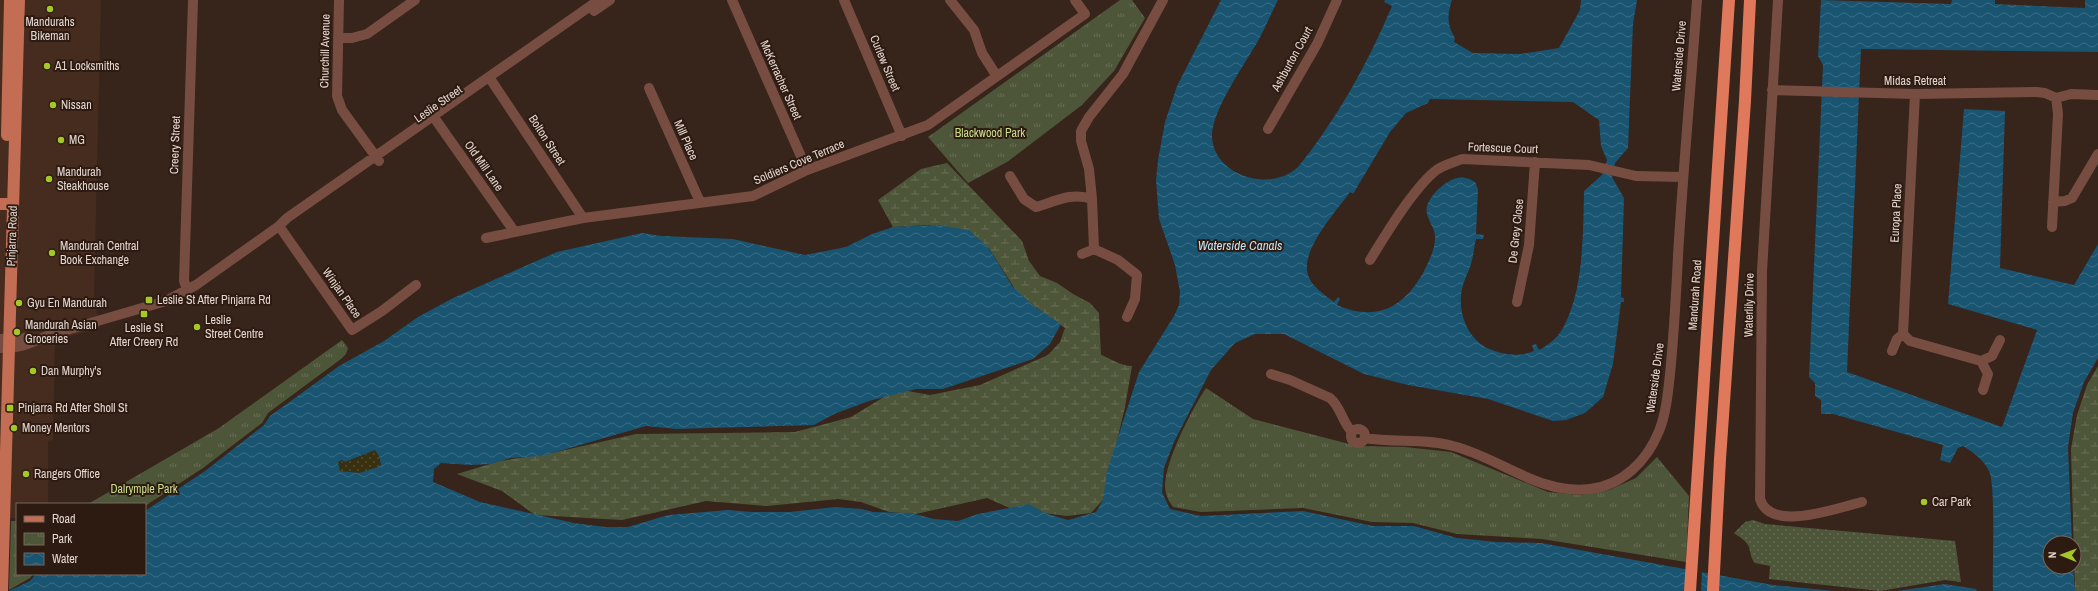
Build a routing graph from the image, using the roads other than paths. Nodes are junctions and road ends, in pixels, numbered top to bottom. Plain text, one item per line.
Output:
1 (10, 0) edge
2 (19, 0) edge
3 (193, 0) edge
4 (339, 0) edge
5 (415, 0) edge
6 (599, 0) edge
7 (610, 0) edge
8 (732, 0) edge
9 (844, 0) edge
10 (950, 0) edge
11 (1075, 0) edge
12 (1164, 0) edge
13 (1336, 0) edge
14 (1697, 0) edge
15 (1729, 0) edge
16 (1750, 0) edge
17 (1778, 0) edge
18 (338, 38) junction
19 (996, 75) junction
20 (491, 80) junction
21 (649, 88) dead end
22 (1772, 90) junction
23 (1915, 94) junction
24 (2098, 95) edge
25 (2056, 98) junction
26 (435, 118) junction
27 (1268, 129) dead end
28 (902, 136) junction
29 (2098, 154) edge
30 (377, 159) junction
31 (1535, 162) junction
32 (807, 170) junction
33 (1010, 176) dead end
34 (1682, 177) junction
35 (1092, 200) junction
36 (700, 202) junction
37 (2053, 202) junction
38 (6, 208) edge
39 (583, 218) junction
40 (279, 226) junction
41 (2052, 227) dead end
42 (514, 231) junction
43 (486, 238) dead end
44 (1094, 249) junction
45 (1082, 254) dead end
46 (1370, 260) dead end
47 (416, 286) dead end
48 (187, 290) junction
49 (1517, 302) dead end
50 (1126, 317) dead end
51 (1903, 334) junction
52 (2000, 340) dead end
53 (3, 344) edge
54 (1892, 351) dead end
55 (1981, 361) junction
56 (1272, 374) dead end
57 (0, 389) edge
58 (1983, 390) dead end
59 (1862, 502) dead end
60 (2, 589) edge
61 (1690, 591) edge
62 (1713, 591) edge

1 - 38 main road, Pinjarra Road
2 - 38 main road, Pinjarra Road
3 - 48 street, Creery Street
4 - 18 street, Churchill Avenue
5 - 18 street
6 - 20 street, Leslie Street
7 - 20 street, Leslie Street
8 - 32 street, McKerracher Street
9 - 28 street, Curlew Street
10 - 19 street
11 - 19 street, Soldiers Cove Terrace
12 - 35 street
13 - 27 street, Ashburton Court
14 - 34 street, Waterside Drive
15 - 61 highway, Mandurah Road
16 - 62 highway
17 - 22 street, Waterlily Drive
18 - 30 street, Churchill Avenue
19 - 28 street, Soldiers Cove Terrace
20 - 26 street, Leslie Street
20 - 39 street, Bolton Street
21 - 36 street, Mill Place
22 - 23 street, Midas Retreat
22 - 59 street, Waterlily Drive
23 - 25 street, Midas Retreat
23 - 51 street, Europa Place
24 - 25 street, Midas Retreat
25 - 37 street
26 - 30 street, Leslie Street
26 - 42 street, Old Mill Lane
28 - 32 street, Soldiers Cove Terrace
29 - 37 street
30 - 40 street, Leslie Street
31 - 34 street, Fortescue Court
31 - 46 street, Fortescue Court
31 - 49 street, De Grey Close
32 - 36 street, Soldiers Cove Terrace
33 - 35 street
34 - 56 street, Waterside Drive
35 - 44 street
36 - 39 street, Soldiers Cove Terrace
37 - 41 street
38 - 53 main road, Pinjarra Road
39 - 42 street, Soldiers Cove Terrace
40 - 47 street, Winjan Place
40 - 48 street, Leslie Street
42 - 43 street, Soldiers Cove Terrace
44 - 45 street
44 - 50 street
48 - 53 street, Leslie Street
51 - 54 street
51 - 55 street
52 - 55 street
53 - 57 main road, Pinjarra Road
53 - 60 main road, Pinjarra Road
55 - 58 street

